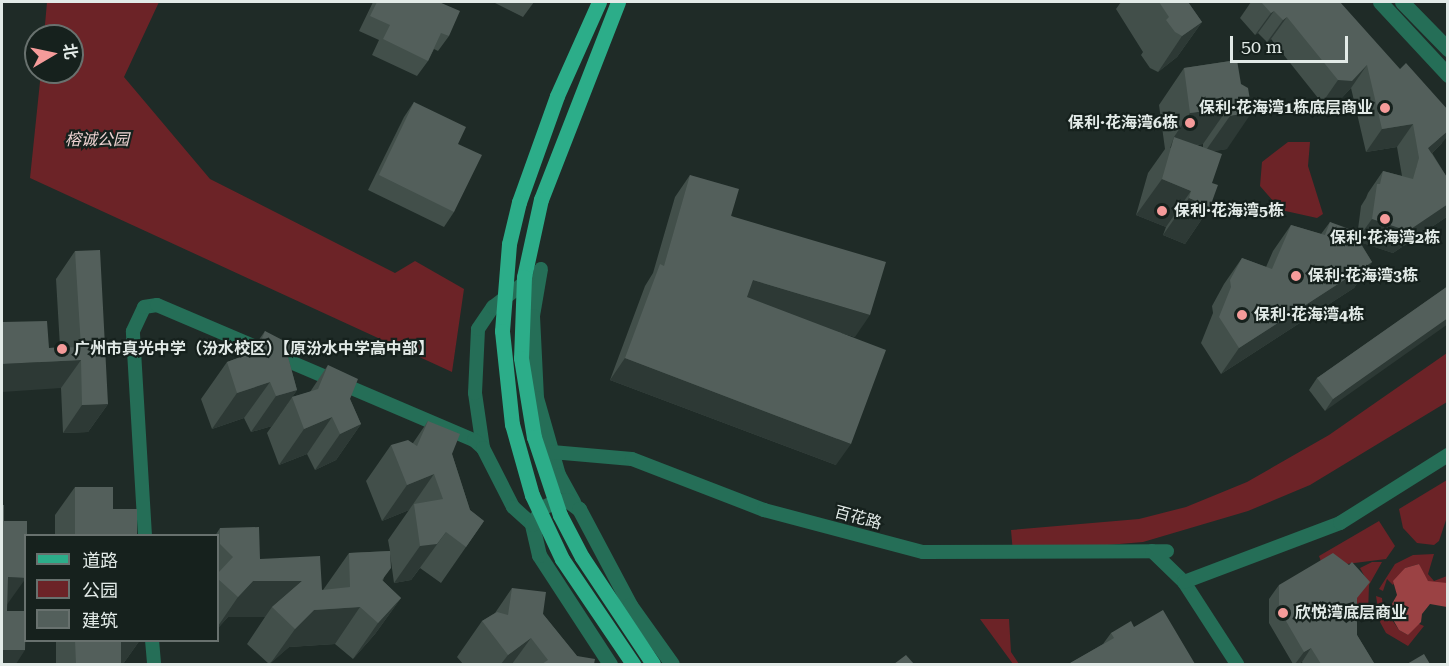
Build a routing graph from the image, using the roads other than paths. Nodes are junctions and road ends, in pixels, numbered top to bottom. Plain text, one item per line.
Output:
1 (598, 2) edge
2 (618, 2) edge
3 (1380, 2) edge
4 (1402, 2) edge
5 (1448, 49) edge
6 (1448, 75) edge
7 (477, 340) junction
8 (532, 359) junction
9 (483, 448) junction
10 (552, 452) junction
11 (1448, 455) edge
12 (574, 502) junction
13 (532, 524) junction
14 (145, 534) edge
15 (1152, 551) junction
16 (1167, 551) dead end
17 (1184, 582) junction
18 (152, 642) edge
19 (154, 664) edge
20 (610, 664) edge
21 (633, 664) edge
22 (653, 664) edge
23 (672, 664) edge
24 (1237, 664) edge

1 - 21 main road
2 - 22 main road
3 - 6 street
4 - 5 street
7 - 8 street
7 - 8 street
7 - 9 street
8 - 10 street
9 - 13 street
9 - 14 street
10 - 12 street
10 - 15 street, 百花路
11 - 17 street
12 - 13 street
12 - 23 street
13 - 20 street
15 - 16 street, 百花路
15 - 17 street
17 - 24 street
18 - 19 street

